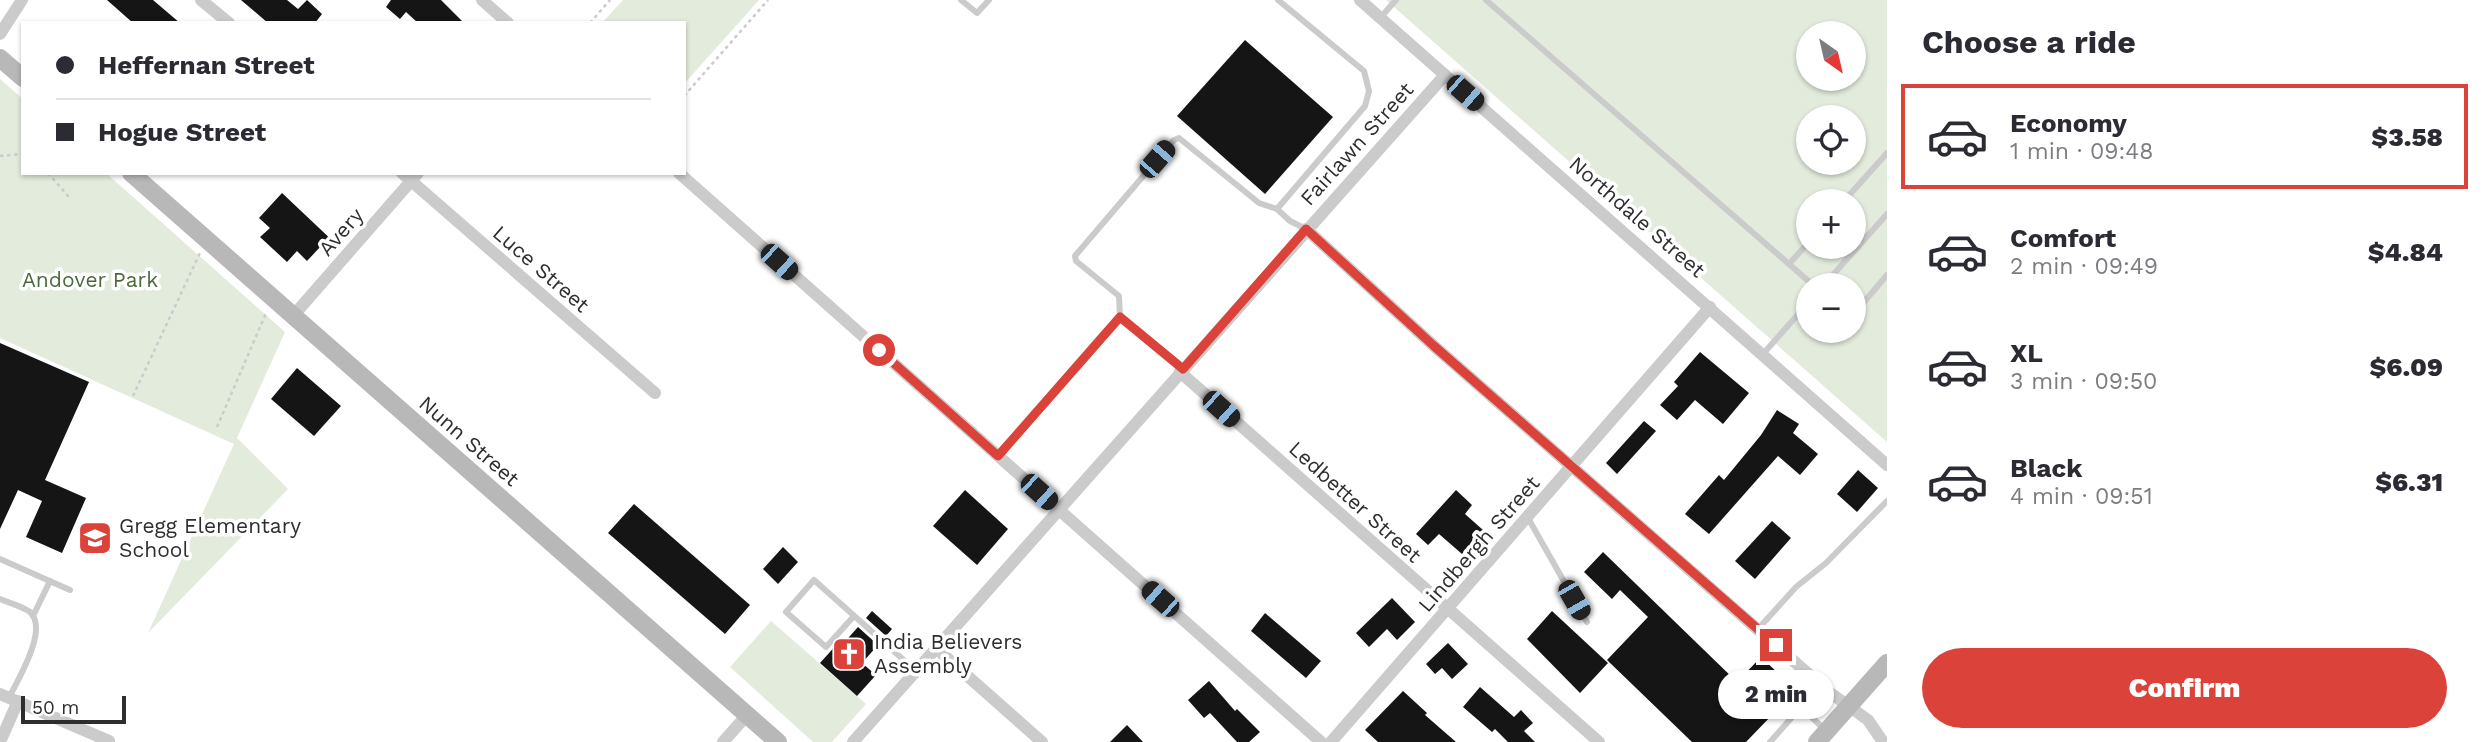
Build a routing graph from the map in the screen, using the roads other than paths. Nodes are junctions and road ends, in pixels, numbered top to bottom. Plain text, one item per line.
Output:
1 (22, 0) edge
2 (201, 0) edge
3 (482, 0) edge
4 (961, 0) edge
5 (989, 0) edge
6 (1278, 0) edge
7 (1360, 0) edge
8 (1396, 0) edge
9 (1486, 0) edge
10 (1380, 18) junction
11 (227, 21) edge
12 (506, 21) edge
13 (0, 34) edge
14 (0, 58) edge
15 (1445, 75) junction
16 (21, 76) edge
17 (1887, 153) edge
18 (133, 175) edge
19 (681, 175) edge
20 (410, 176) edge
21 (1855, 189) edge
22 (1277, 209) junction
23 (1887, 214) edge
24 (1306, 229) junction
25 (1796, 256) edge
26 (1789, 264) junction
27 (1799, 273) edge
28 (1835, 273) edge
29 (1887, 275) edge
30 (1866, 300) edge
31 (1710, 307) junction
32 (293, 316) junction
33 (1120, 317) junction
34 (1796, 319) edge
35 (1763, 354) junction
36 (1181, 371) junction
37 (655, 393) dead end
38 (998, 456) junction
39 (1887, 465) edge
40 (1573, 467) junction
41 (1887, 501) edge
42 (1059, 509) junction
43 (1528, 518) junction
44 (0, 559) edge
45 (50, 581) junction
46 (70, 590) dead end
47 (0, 599) edge
48 (1448, 610) junction
49 (33, 616) junction
50 (854, 616) junction
51 (1587, 622) dead end
52 (1758, 629) junction
53 (937, 649) junction
54 (1887, 663) edge
55 (916, 672) junction
56 (9, 698) edge
57 (1849, 706) junction
58 (747, 715) junction
59 (1822, 736) edge
60 (109, 741) edge
61 (0, 742) edge
62 (723, 742) edge
63 (778, 742) edge
64 (853, 742) edge
65 (1042, 742) edge
66 (1321, 742) edge
67 (1331, 742) edge
68 (1599, 742) edge
69 (1770, 742) edge
70 (1883, 742) edge

1 - 13 street
2 - 11 street
3 - 12 street
4 - 5 lane
6 - 22 lane
7 - 10 street, Northdale Street
8 - 10 lane
9 - 26 lane
10 - 15 street, Northdale Street
14 - 16 street
15 - 24 street, Fairlawn Street
15 - 31 street, Northdale Street
17 - 21 lane
18 - 32 street, Nunn Street
19 - 38 street
20 - 32 street, Avery
20 - 37 street, Luce Street
22 - 24 lane
22 - 33 lane
23 - 28 lane
24 - 36 street, Fairlawn Street
24 - 40 street
25 - 26 lane
26 - 27 lane
29 - 30 lane
31 - 35 street, Northdale Street
31 - 40 street, Lindbergh Street
32 - 58 street, Nunn Street
33 - 36 lane
33 - 38 lane
34 - 35 lane
35 - 39 street, Northdale Street
36 - 42 street, Fairlawn Street
36 - 48 street, Ledbetter Street
38 - 42 street
40 - 43 street, Lindbergh Street
40 - 52 street
41 - 52 lane
42 - 53 street, Fairlawn Street
42 - 66 street
43 - 48 street, Lindbergh Street
43 - 51 lane
44 - 45 lane
45 - 46 lane
45 - 49 lane
47 - 49 lane
48 - 67 street, Lindbergh Street
48 - 68 street, Ledbetter Street
49 - 56 lane
50 - 50 lane
50 - 55 lane
52 - 57 street
53 - 55 street, Fairlawn Street
53 - 65 street
54 - 57 street
55 - 64 street, Fairlawn Street
56 - 60 street
56 - 61 street
57 - 59 street
57 - 70 street
58 - 62 street
58 - 63 street, Nunn Street
59 - 69 lane

